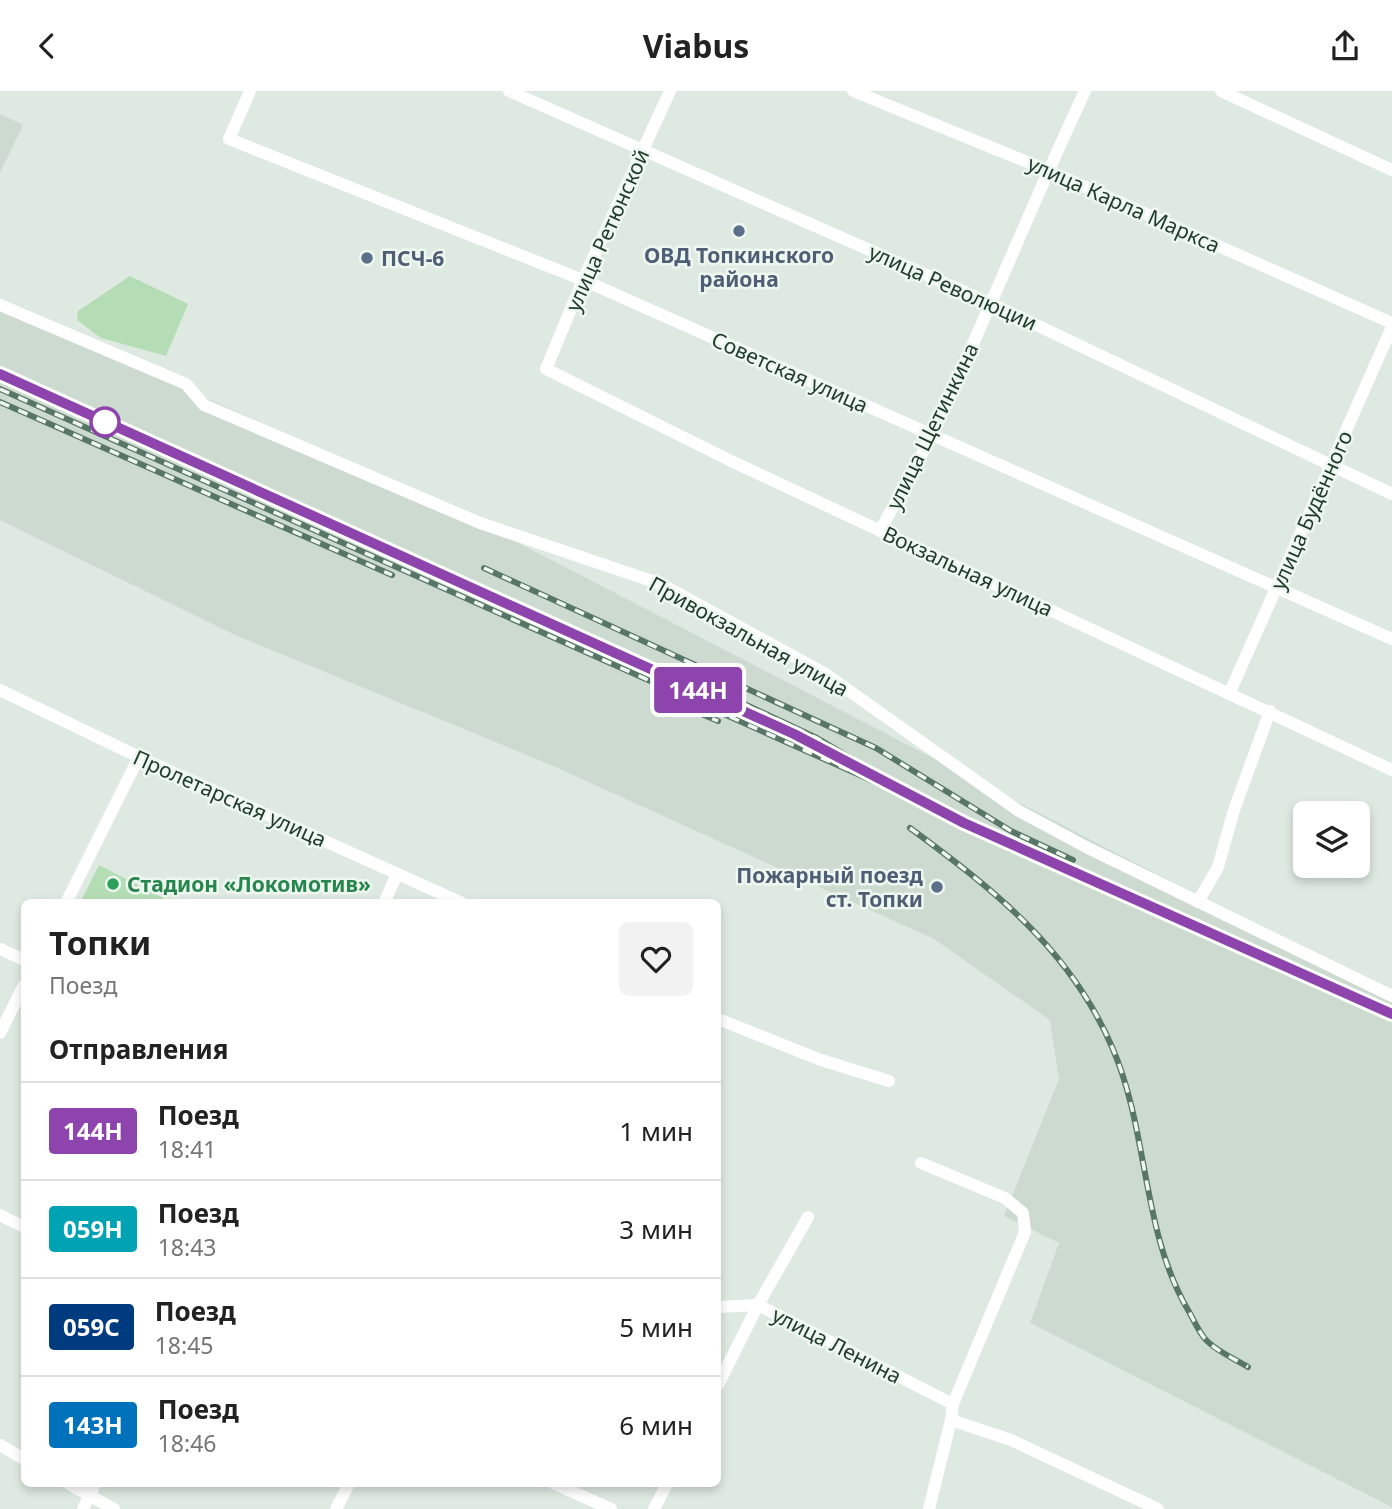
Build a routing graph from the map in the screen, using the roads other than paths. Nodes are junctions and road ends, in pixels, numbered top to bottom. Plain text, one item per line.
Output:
1 (250, 91) edge
2 (509, 91) edge
3 (670, 91) edge
4 (853, 91) edge
5 (1085, 91) edge
6 (1221, 91) edge
7 (644, 149) junction
8 (1048, 170) junction
9 (1392, 170) edge
10 (583, 280) junction
11 (992, 303) junction
12 (0, 305) edge
13 (1392, 325) edge
14 (546, 369) joint
15 (932, 435) junction
16 (1331, 465) junction
17 (1392, 494) edge
18 (880, 530) junction
19 (1278, 586) junction
20 (1392, 639) edge
21 (0, 690) edge
22 (1230, 692) junction
23 (1270, 711) junction
24 (139, 757) junction
25 (1392, 770) edge
26 (397, 874) junction
27 (68, 899) edge
28 (386, 899) edge
29 (453, 899) edge
30 (1198, 902) junction
31 (0, 949) edge
32 (21, 959) edge
33 (21, 991) edge
34 (1392, 996) edge
35 (721, 1020) edge
36 (0, 1033) edge
37 (889, 1081) dead end
38 (921, 1163) dead end
39 (0, 1215) edge
40 (808, 1217) dead end
41 (21, 1226) edge
42 (758, 1305) junction
43 (721, 1307) edge
44 (721, 1379) edge
45 (953, 1403) junction
46 (951, 1420) junction
47 (0, 1445) edge
48 (21, 1457) edge
49 (347, 1487) edge
50 (562, 1487) edge
51 (665, 1487) edge
52 (92, 1490) edge
53 (83, 1509) edge
54 (114, 1509) edge
55 (336, 1509) edge
56 (611, 1509) edge
57 (654, 1509) edge
58 (929, 1509) edge
59 (1158, 1509) edge

1 - 10 street, Советская улица
2 - 7 street, улица Революции
3 - 7 street, улица Ретюнской
4 - 8 street, улица Карла Маркса
5 - 8 street, улица Щетинкина
6 - 9 street
7 - 10 street, улица Ретюнской
7 - 11 street, улица Революции
8 - 11 street, улица Щетинкина
8 - 13 street, улица Карла Маркса
10 - 14 street, улица Ретюнской
10 - 15 street, Советская улица
11 - 15 street, улица Щетинкина
11 - 16 street, улица Революции
12 - 30 street, Привокзальная улица
13 - 16 street, улица Будённого
14 - 18 street, Вокзальная улица
15 - 18 street, улица Щетинкина
15 - 19 street, Советская улица
16 - 17 street, улица Революции
16 - 19 street, улица Будённого
18 - 22 street, Вокзальная улица
19 - 20 street, Советская улица
19 - 22 street, улица Будённого
21 - 24 street, Пролетарская улица
22 - 23 street, Вокзальная улица
23 - 25 street, Вокзальная улица
23 - 30 street
24 - 26 street, Пролетарская улица
24 - 27 street
26 - 28 street
26 - 29 street, Пролетарская улица
30 - 34 street, Привокзальная улица
31 - 32 street
33 - 36 street
35 - 37 street
38 - 45 street
39 - 41 street
40 - 42 street
42 - 43 street, улица Ленина
42 - 44 street
42 - 45 street, улица Ленина
45 - 46 street
46 - 58 street
46 - 59 street
47 - 48 street
49 - 55 street
50 - 56 street
51 - 57 street
52 - 53 street
52 - 54 street

